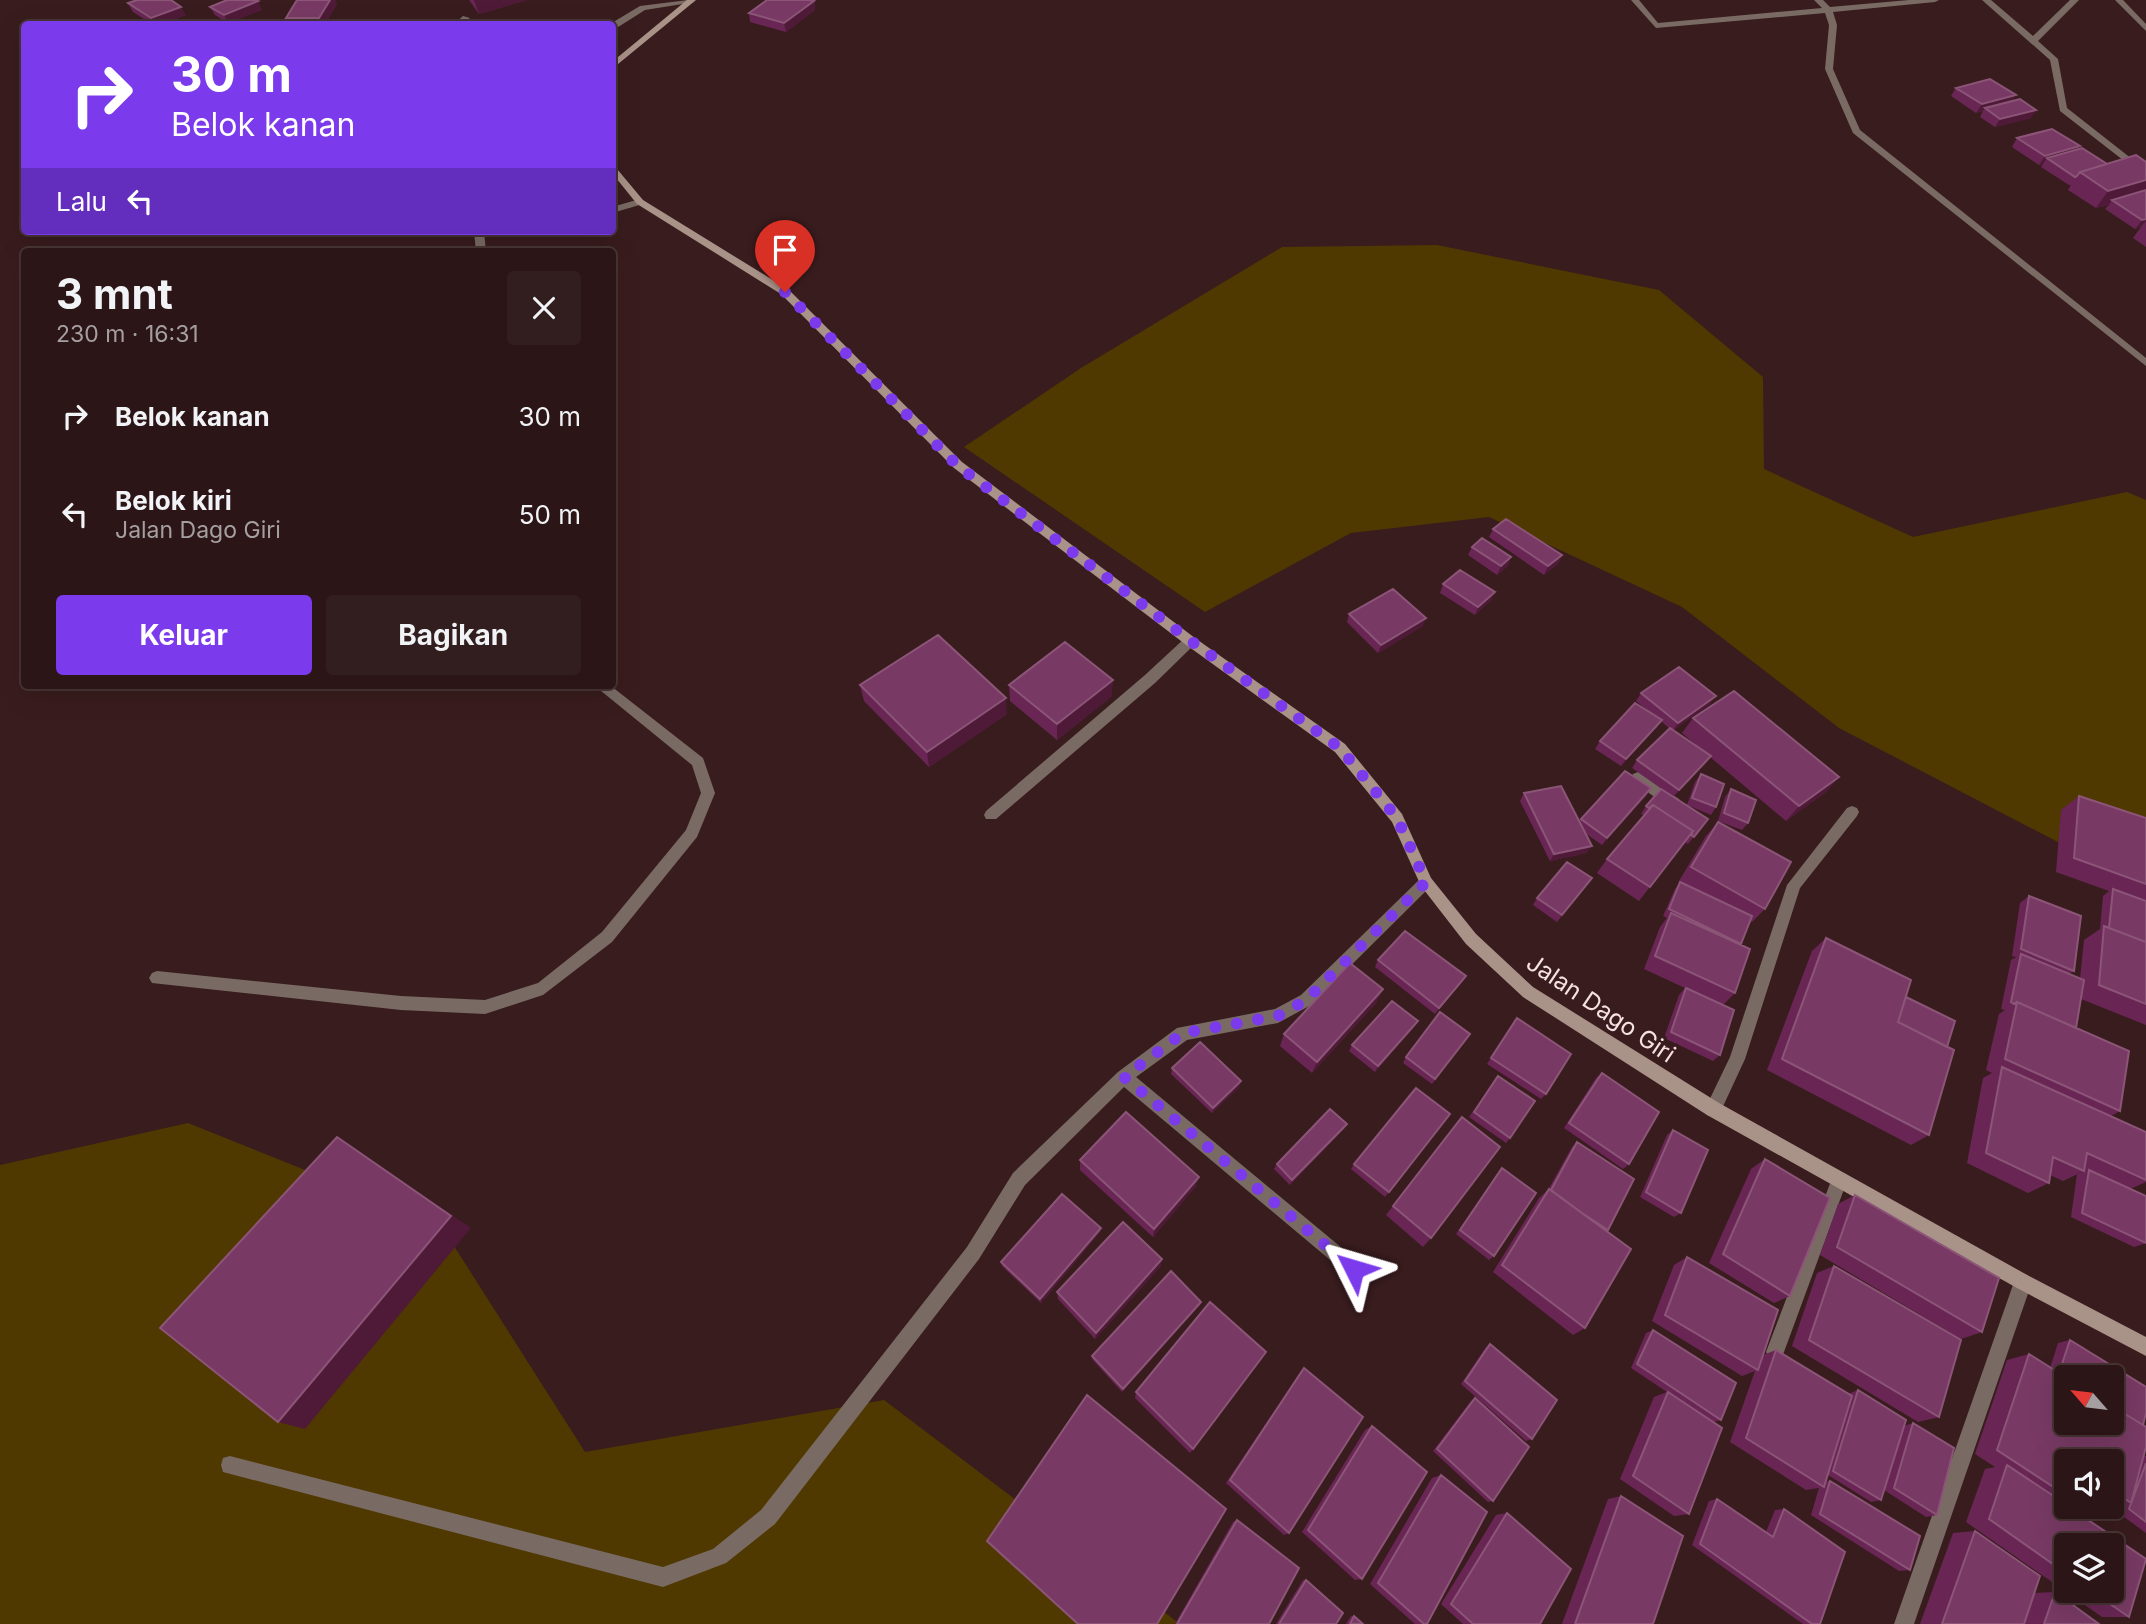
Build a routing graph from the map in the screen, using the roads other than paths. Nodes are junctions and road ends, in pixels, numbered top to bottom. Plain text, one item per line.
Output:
1 (1635, 0) edge
2 (1818, 0) edge
3 (1935, 0) edge
4 (1986, 0) edge
5 (2075, 0) edge
6 (2119, 0) edge
7 (692, 1) edge
8 (1828, 10) junction
9 (466, 18) dead end
10 (462, 21) edge
11 (616, 25) edge
12 (2146, 29) edge
13 (2033, 41) junction
14 (616, 64) edge
15 (616, 171) edge
16 (2146, 175) edge
17 (640, 202) junction
18 (616, 209) edge
19 (2146, 363) edge
20 (1191, 641) junction
21 (605, 689) edge
22 (1638, 778) edge
23 (1683, 808) edge
24 (1852, 812) dead end
25 (991, 815) dead end
26 (1426, 882) junction
27 (157, 978) dead end
28 (1124, 1077) junction
29 (1713, 1109) junction
30 (1839, 1181) junction
31 (1354, 1269) dead end
32 (2023, 1282) junction
33 (2146, 1347) edge
34 (1775, 1352) edge
35 (230, 1465) dead end
36 (1904, 1624) edge

1 - 8 street
2 - 8 street
3 - 8 street
4 - 13 street
5 - 13 street
6 - 12 street
7 - 11 street
7 - 14 main road
8 - 19 street
9 - 10 street
13 - 16 street
15 - 17 main road, Jalan Dago Giri
17 - 18 street
17 - 20 main road, Jalan Dago Giri
20 - 25 street
20 - 26 main road, Jalan Dago Giri
21 - 27 street
22 - 23 street
24 - 29 street
26 - 28 street
26 - 29 main road, Jalan Dago Giri
28 - 31 street
28 - 35 street
29 - 30 main road, Jalan Dago Giri
30 - 32 main road, Jalan Dago Giri
30 - 34 street
32 - 33 main road, Jalan Dago Giri
32 - 36 street

